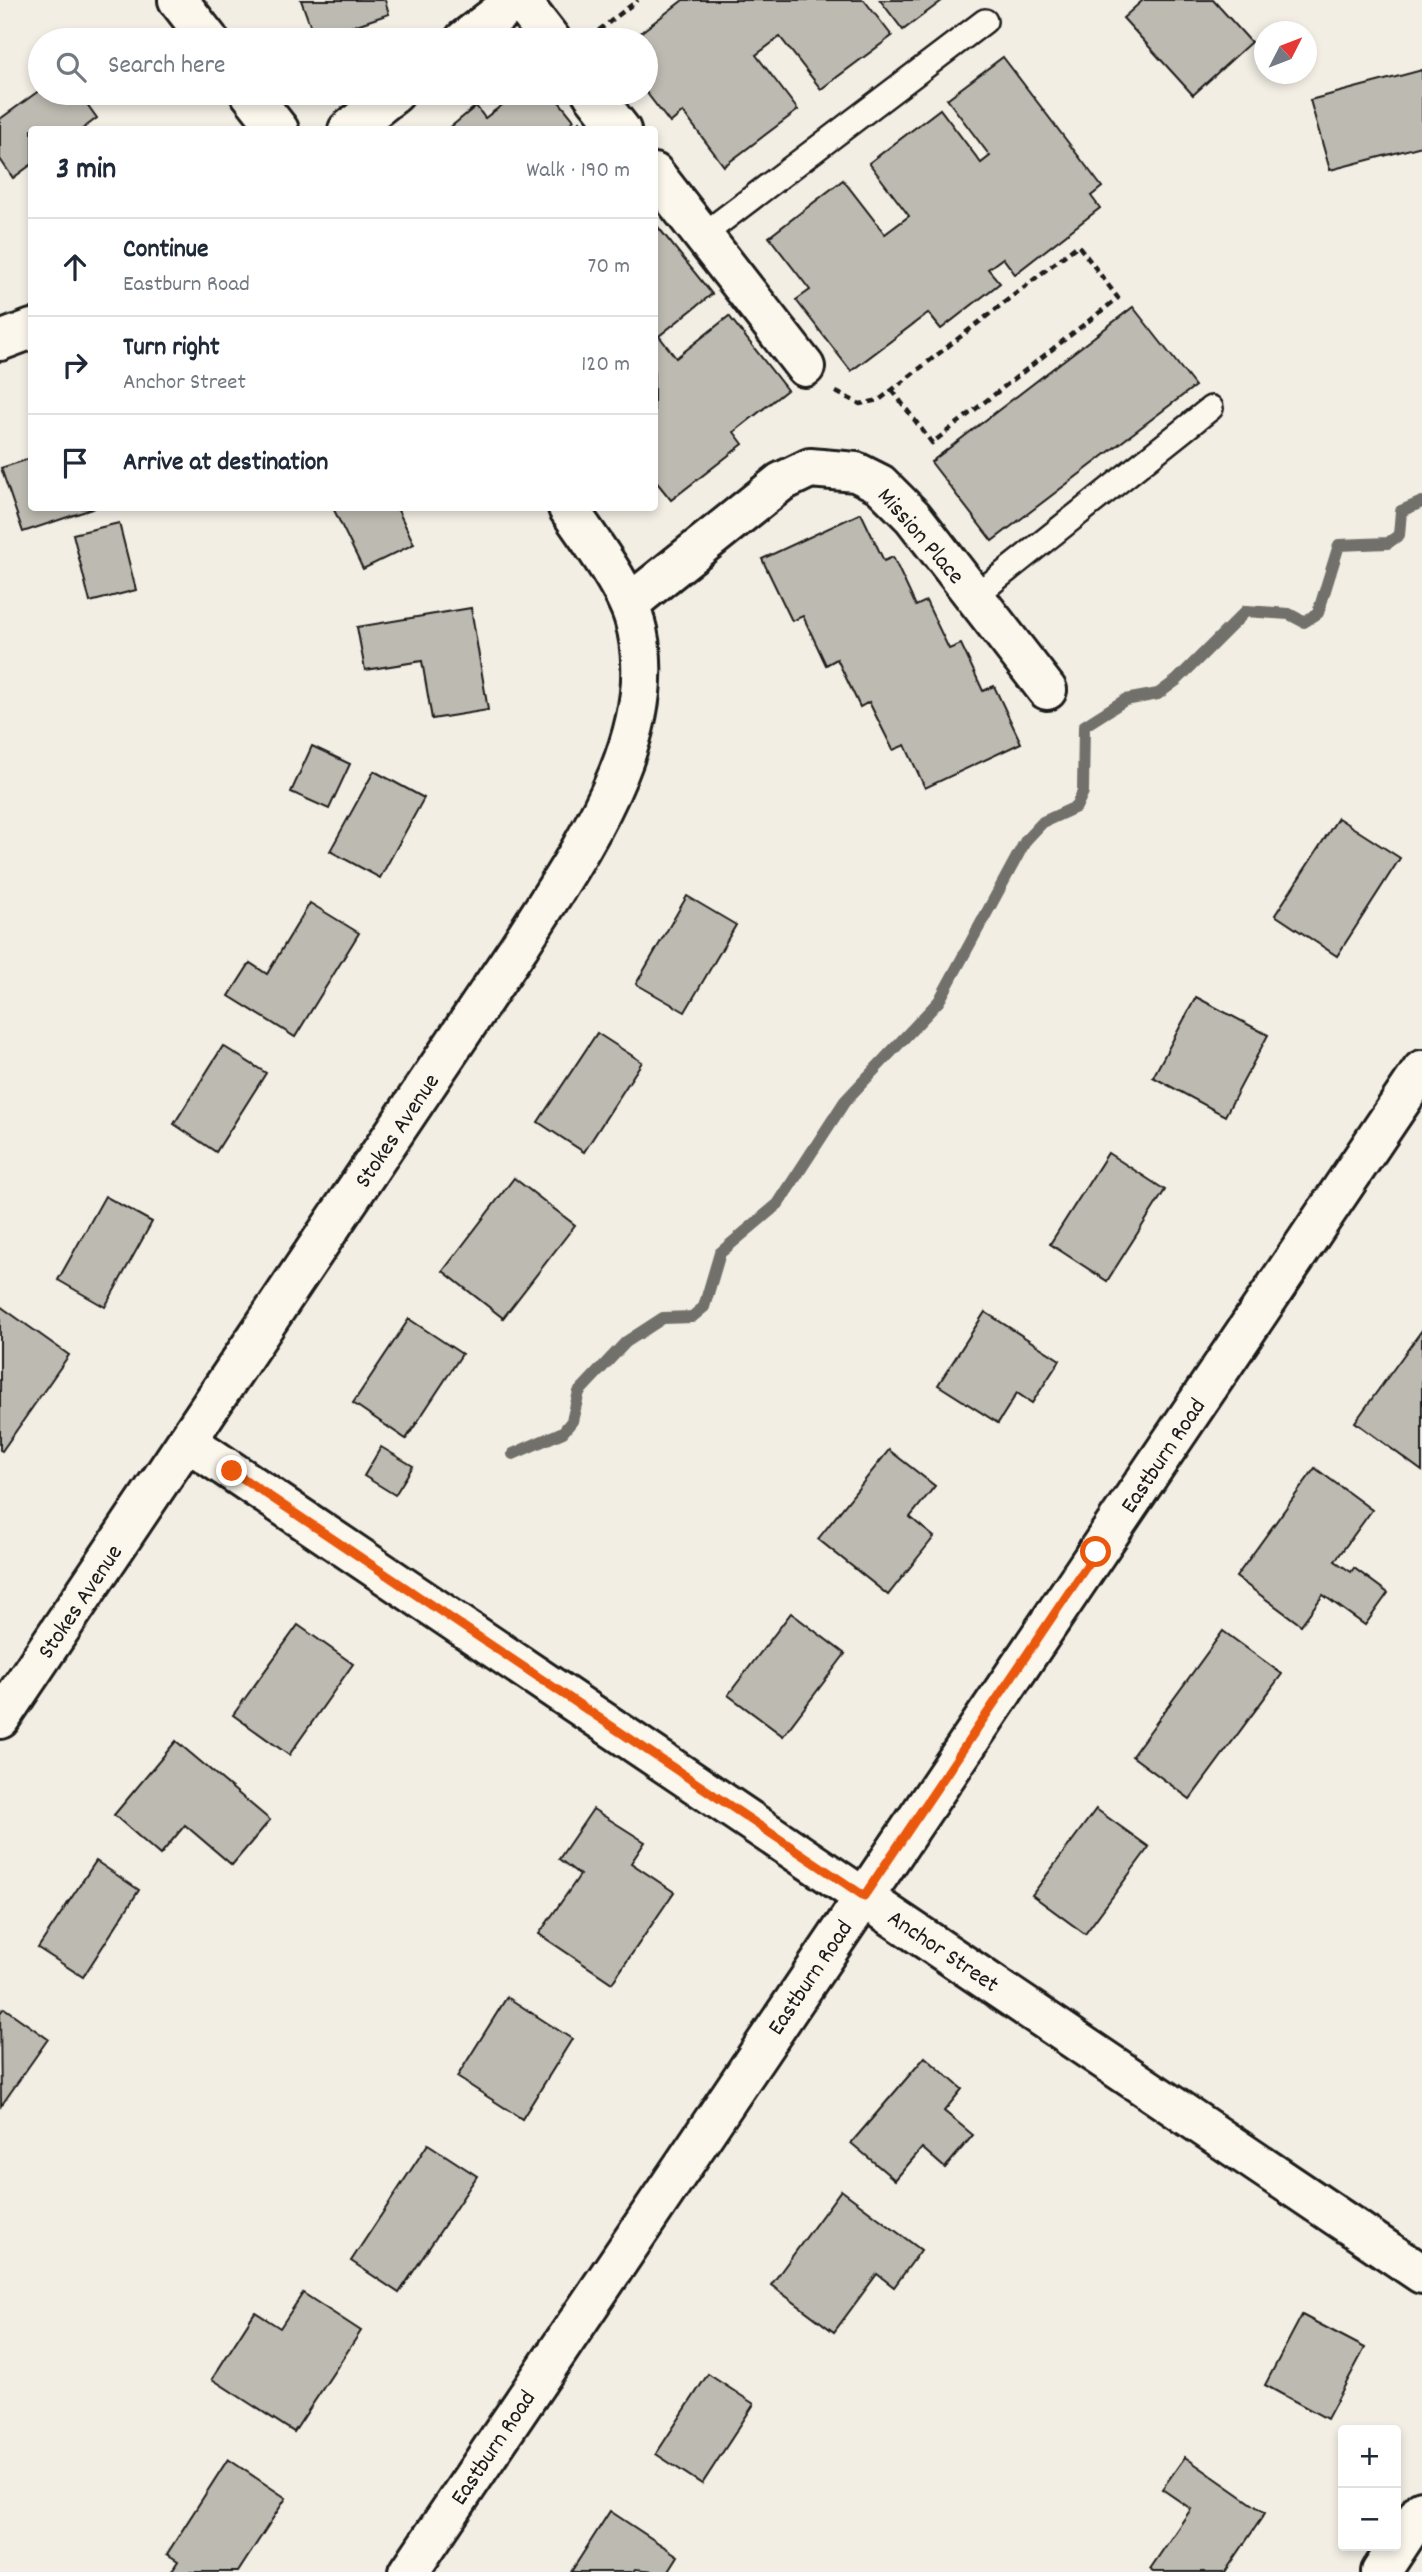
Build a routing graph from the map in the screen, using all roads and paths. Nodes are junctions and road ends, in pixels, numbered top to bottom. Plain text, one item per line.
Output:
1 (178, 0) edge
2 (518, 0) edge
3 (638, 0) edge
4 (985, 21) dead end
5 (200, 28) edge
6 (480, 28) edge
7 (541, 28) edge
8 (602, 28) edge
9 (259, 105) edge
10 (380, 105) edge
11 (601, 105) edge
12 (276, 126) edge
13 (353, 126) edge
14 (618, 126) edge
15 (658, 178) edge
16 (703, 235) junction
17 (28, 330) edge
18 (0, 341) edge
19 (816, 376) joint
20 (891, 390) junction
21 (1211, 408) dead end
22 (570, 511) edge
23 (975, 596) junction
24 (629, 604) junction
25 (1047, 690) dead end
26 (1422, 1070) edge
27 (187, 1441) junction
28 (0, 1719) edge
29 (864, 1896) junction
30 (1422, 2274) edge
31 (1422, 2510) edge
32 (409, 2572) edge
33 (1381, 2572) edge

1 - 5 street
2 - 6 street
2 - 7 street
3 - 8 path
4 - 16 lane
9 - 12 street
10 - 13 street
11 - 14 street
15 - 16 street
16 - 19 street
17 - 18 street
19 - 20 path
20 - 20 path
21 - 23 lane
22 - 24 street, Stokes Avenue
23 - 24 street, Mission Place
23 - 25 street, Mission Place
24 - 27 street, Stokes Avenue
26 - 29 street, Eastburn Road
27 - 28 street, Stokes Avenue
27 - 29 street, Anchor Street
29 - 30 street, Anchor Street
29 - 32 street, Eastburn Road
31 - 33 street

